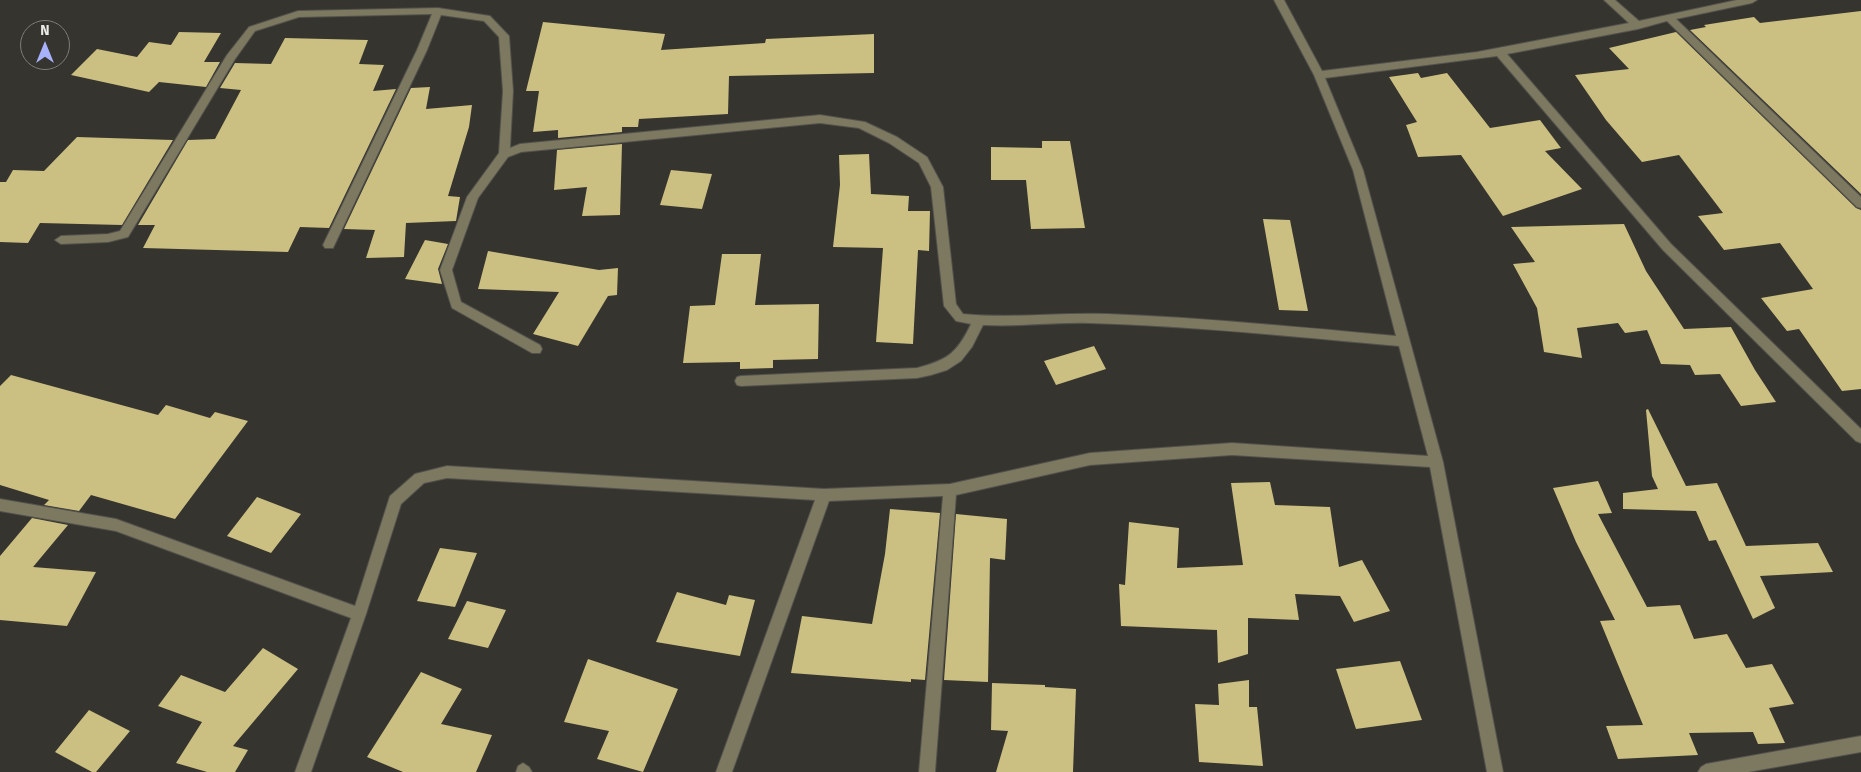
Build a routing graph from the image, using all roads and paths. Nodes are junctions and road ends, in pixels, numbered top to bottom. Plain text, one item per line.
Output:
1 (1279, 0) edge
2 (1609, 0) edge
3 (1752, 0) edge
4 (438, 11) junction
5 (1668, 17) junction
6 (1638, 26) junction
7 (1499, 52) junction
8 (1320, 75) junction
9 (504, 154) junction
10 (1861, 204) edge
11 (61, 240) dead end
12 (329, 245) dead end
13 (979, 321) junction
14 (1405, 342) junction
15 (536, 349) dead end
16 (741, 381) dead end
17 (1861, 436) edge
18 (1436, 462) junction
19 (950, 490) junction
20 (824, 495) junction
21 (0, 505) edge
22 (359, 614) junction
23 (1861, 744) edge
24 (303, 772) edge
25 (724, 772) edge
26 (927, 772) edge
27 (1495, 772) edge
28 (1706, 772) edge

1 - 8 street
2 - 6 street
3 - 5 street
4 - 9 street
4 - 11 street
4 - 12 street
5 - 6 street
5 - 10 street
6 - 7 street
7 - 8 street
7 - 17 street
8 - 14 street
9 - 13 street
9 - 15 street
13 - 14 street
13 - 16 street
14 - 18 street
18 - 19 street
18 - 27 street
19 - 20 street
19 - 26 street
20 - 22 street
20 - 25 street
21 - 22 street
22 - 24 street
23 - 28 street

